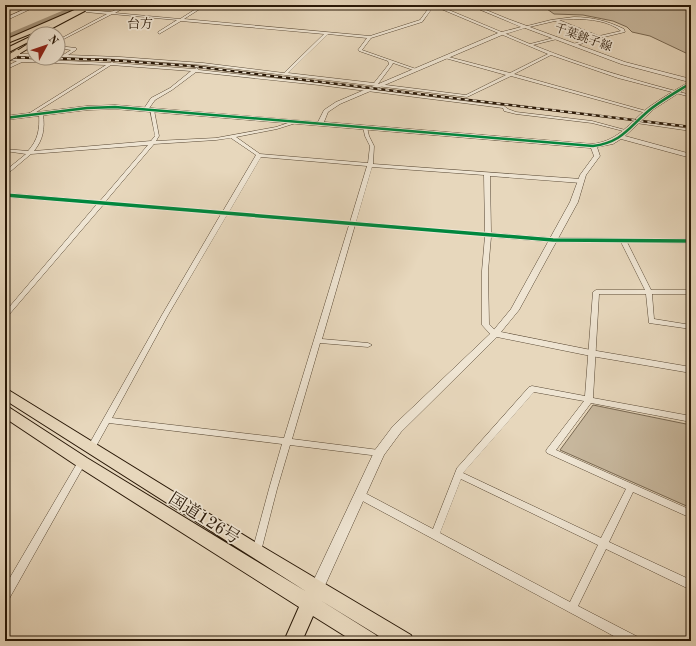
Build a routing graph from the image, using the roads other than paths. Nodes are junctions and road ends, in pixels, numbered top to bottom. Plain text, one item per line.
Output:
1 (22, 5) edge
2 (92, 5) edge
3 (97, 5) edge
4 (126, 5) edge
5 (204, 5) edge
6 (434, 5) edge
7 (471, 5) edge
8 (36, 6) edge
9 (86, 11) junction
10 (111, 13) junction
11 (5, 20) edge
12 (181, 20) junction
13 (554, 20) junction
14 (65, 21) junction
15 (52, 26) edge
16 (55, 26) edge
17 (58, 26) edge
18 (525, 27) junction
19 (159, 33) dead end
20 (327, 33) junction
21 (500, 34) junction
22 (370, 37) junction
23 (599, 37) junction
24 (66, 38) edge
25 (556, 38) junction
26 (26, 40) edge
27 (5, 42) edge
28 (574, 44) junction
29 (529, 45) junction
30 (26, 47) edge
31 (66, 48) edge
32 (5, 52) edge
33 (26, 54) edge
34 (66, 54) edge
35 (551, 54) junction
36 (66, 56) edge
37 (446, 57) junction
38 (26, 58) edge
39 (7, 60) edge
40 (22, 60) junction
41 (390, 60) junction
42 (112, 63) junction
43 (203, 64) junction
44 (5, 69) edge
45 (196, 70) junction
46 (417, 70) junction
47 (286, 74) junction
48 (511, 74) junction
49 (691, 82) edge
50 (376, 86) junction
51 (367, 91) junction
52 (676, 92) junction
53 (691, 96) edge
54 (149, 110) junction
55 (648, 112) junction
56 (41, 114) junction
57 (30, 115) junction
58 (5, 118) edge
59 (294, 122) junction
60 (636, 122) junction
61 (320, 124) junction
62 (365, 128) junction
63 (691, 130) edge
64 (627, 131) junction
65 (232, 136) junction
66 (621, 137) junction
67 (153, 142) junction
68 (593, 146) junction
69 (5, 150) edge
70 (30, 152) junction
71 (259, 155) junction
72 (691, 157) edge
73 (370, 165) junction
74 (5, 174) edge
75 (487, 174) junction
76 (581, 181) junction
77 (5, 195) edge
78 (102, 203) junction
79 (224, 214) junction
80 (352, 224) junction
81 (488, 234) junction
82 (553, 240) junction
83 (623, 241) junction
84 (691, 241) edge
85 (649, 292) junction
86 (691, 292) edge
87 (5, 316) edge
88 (691, 327) edge
89 (495, 334) junction
90 (318, 341) junction
91 (368, 345) dead end
92 (591, 353) junction
93 (691, 370) edge
94 (5, 394) edge
95 (589, 400) junction
96 (5, 411) edge
97 (691, 419) edge
98 (107, 420) junction
99 (288, 442) junction
100 (91, 448) junction
101 (379, 453) junction
102 (82, 462) junction
103 (458, 474) junction
104 (630, 487) junction
105 (360, 495) junction
106 (691, 514) edge
107 (436, 535) junction
108 (604, 544) junction
109 (257, 552) junction
110 (691, 585) edge
111 (5, 596) edge
112 (313, 596) junction
113 (572, 608) junction
114 (293, 641) edge
115 (369, 641) edge
116 (404, 641) edge
117 (634, 641) edge

1 - 8 street
2 - 15 main road
2 - 27 main road
3 - 9 main road
4 - 10 street
5 - 12 street
6 - 21 street
6 - 22 street
7 - 18 street, 千葉銚子線
8 - 11 street
9 - 10 street
9 - 14 main road
10 - 12 street
10 - 24 street
12 - 19 street
12 - 20 street
13 - 18 street
13 - 23 street
13 - 23 street
14 - 16 main road
14 - 17 main road
18 - 21 street
18 - 25 street, 千葉銚子線
20 - 22 street
20 - 47 street
21 - 29 street
21 - 37 street
22 - 41 street
23 - 28 street
25 - 28 street, 千葉銚子線
25 - 29 street
26 - 32 main road
28 - 49 street, 千葉銚子線
29 - 35 street
30 - 39 main road, bridge
31 - 34 street
32 - 33 street
35 - 48 street
35 - 52 street
36 - 43 street
37 - 46 street
37 - 48 street
38 - 40 street
39 - 40 street
40 - 42 street
40 - 44 street
41 - 46 street
41 - 50 street
42 - 45 street
42 - 57 street
43 - 45 street
43 - 47 street
45 - 51 street
45 - 54 street
46 - 50 street
47 - 50 street
48 - 50 street
48 - 55 street
49 - 52 street
50 - 51 street
51 - 61 street
51 - 64 street
52 - 53 street
52 - 55 street
54 - 56 street
54 - 59 street
54 - 67 street
55 - 60 street
56 - 57 street
56 - 70 street
57 - 58 street
59 - 61 street
59 - 65 street
60 - 63 street
60 - 64 street
61 - 62 street
62 - 68 street
62 - 73 street
64 - 66 street
65 - 67 street
65 - 71 street
66 - 68 street
66 - 72 street
67 - 70 street
67 - 78 street
68 - 76 street
69 - 70 street
70 - 74 street
71 - 73 street
71 - 79 street
73 - 75 street
73 - 80 street
75 - 76 street
75 - 81 street
76 - 82 street
77 - 78 street
78 - 79 street
78 - 87 street
79 - 80 street
79 - 98 street
80 - 81 street
80 - 90 street
81 - 82 street
81 - 89 street
82 - 83 street
82 - 89 street
83 - 84 street
83 - 85 street
85 - 86 street
85 - 88 street
85 - 92 street
89 - 92 street
89 - 101 street
90 - 91 street
90 - 99 street
92 - 93 street
92 - 95 street
94 - 100 main road, 国道126号
95 - 97 street
95 - 103 street
95 - 104 street
96 - 102 main road, 国道126号
98 - 99 street
98 - 100 street
99 - 101 street
99 - 109 street
100 - 109 main road, 国道126号
101 - 105 street
102 - 111 street
102 - 112 main road, 国道126号
103 - 107 street
103 - 108 street
104 - 106 street
104 - 108 street
105 - 107 street
105 - 112 street
107 - 113 street
108 - 110 street
108 - 113 street
109 - 112 main road, 国道126号
112 - 114 main road
112 - 115 main road, 国道126号
112 - 116 main road, 国道126号
113 - 117 street

